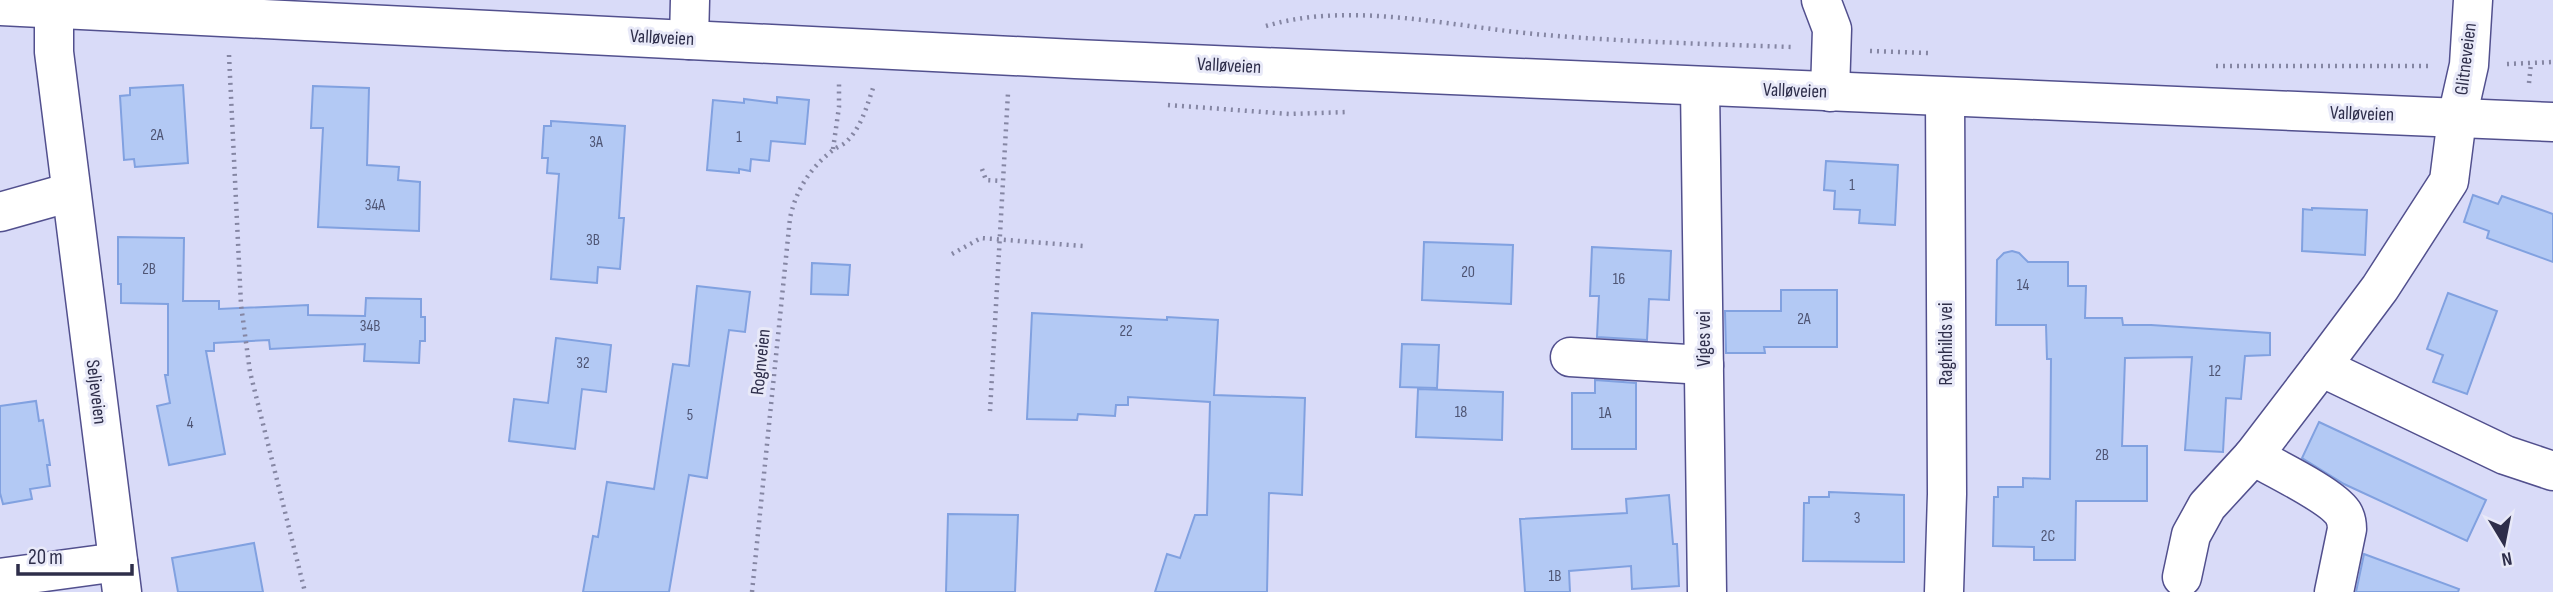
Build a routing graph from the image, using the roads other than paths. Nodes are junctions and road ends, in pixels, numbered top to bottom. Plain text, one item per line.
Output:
1 (690, 0) edge
2 (1822, 0) edge
3 (2473, 0) edge
4 (0, 6) edge
5 (54, 9) junction
6 (239, 23) edge
7 (689, 40) junction
8 (1700, 87) junction
9 (1830, 92) junction
10 (1945, 97) junction
11 (2458, 118) junction
12 (2553, 122) edge
13 (71, 192) junction
14 (0, 212) edge
15 (1570, 358) dead end
16 (1704, 365) junction
17 (2321, 367) junction
18 (2253, 456) junction
19 (2553, 471) edge
20 (120, 577) edge
21 (2182, 577) dead end
22 (0, 578) edge
23 (1707, 592) edge
24 (1944, 592) edge
25 (2334, 592) edge

1 - 7 street
2 - 9 street
3 - 11 street, Glitneveien
4 - 5 street, Valløveien
5 - 6 street, Valløveien
5 - 13 street, Seljeveien
6 - 7 street, Valløveien
7 - 8 street, Valløveien
8 - 9 street, Valløveien
8 - 16 street, Viges vei
9 - 10 street, Valløveien
10 - 11 street, Valløveien
10 - 24 street, Ragnhilds vei
11 - 12 street, Valløveien
11 - 17 street
13 - 14 street
13 - 20 street, Seljeveien
15 - 16 street
16 - 23 street, Viges vei
17 - 18 street
17 - 19 street
18 - 21 street
18 - 25 street
20 - 22 street

